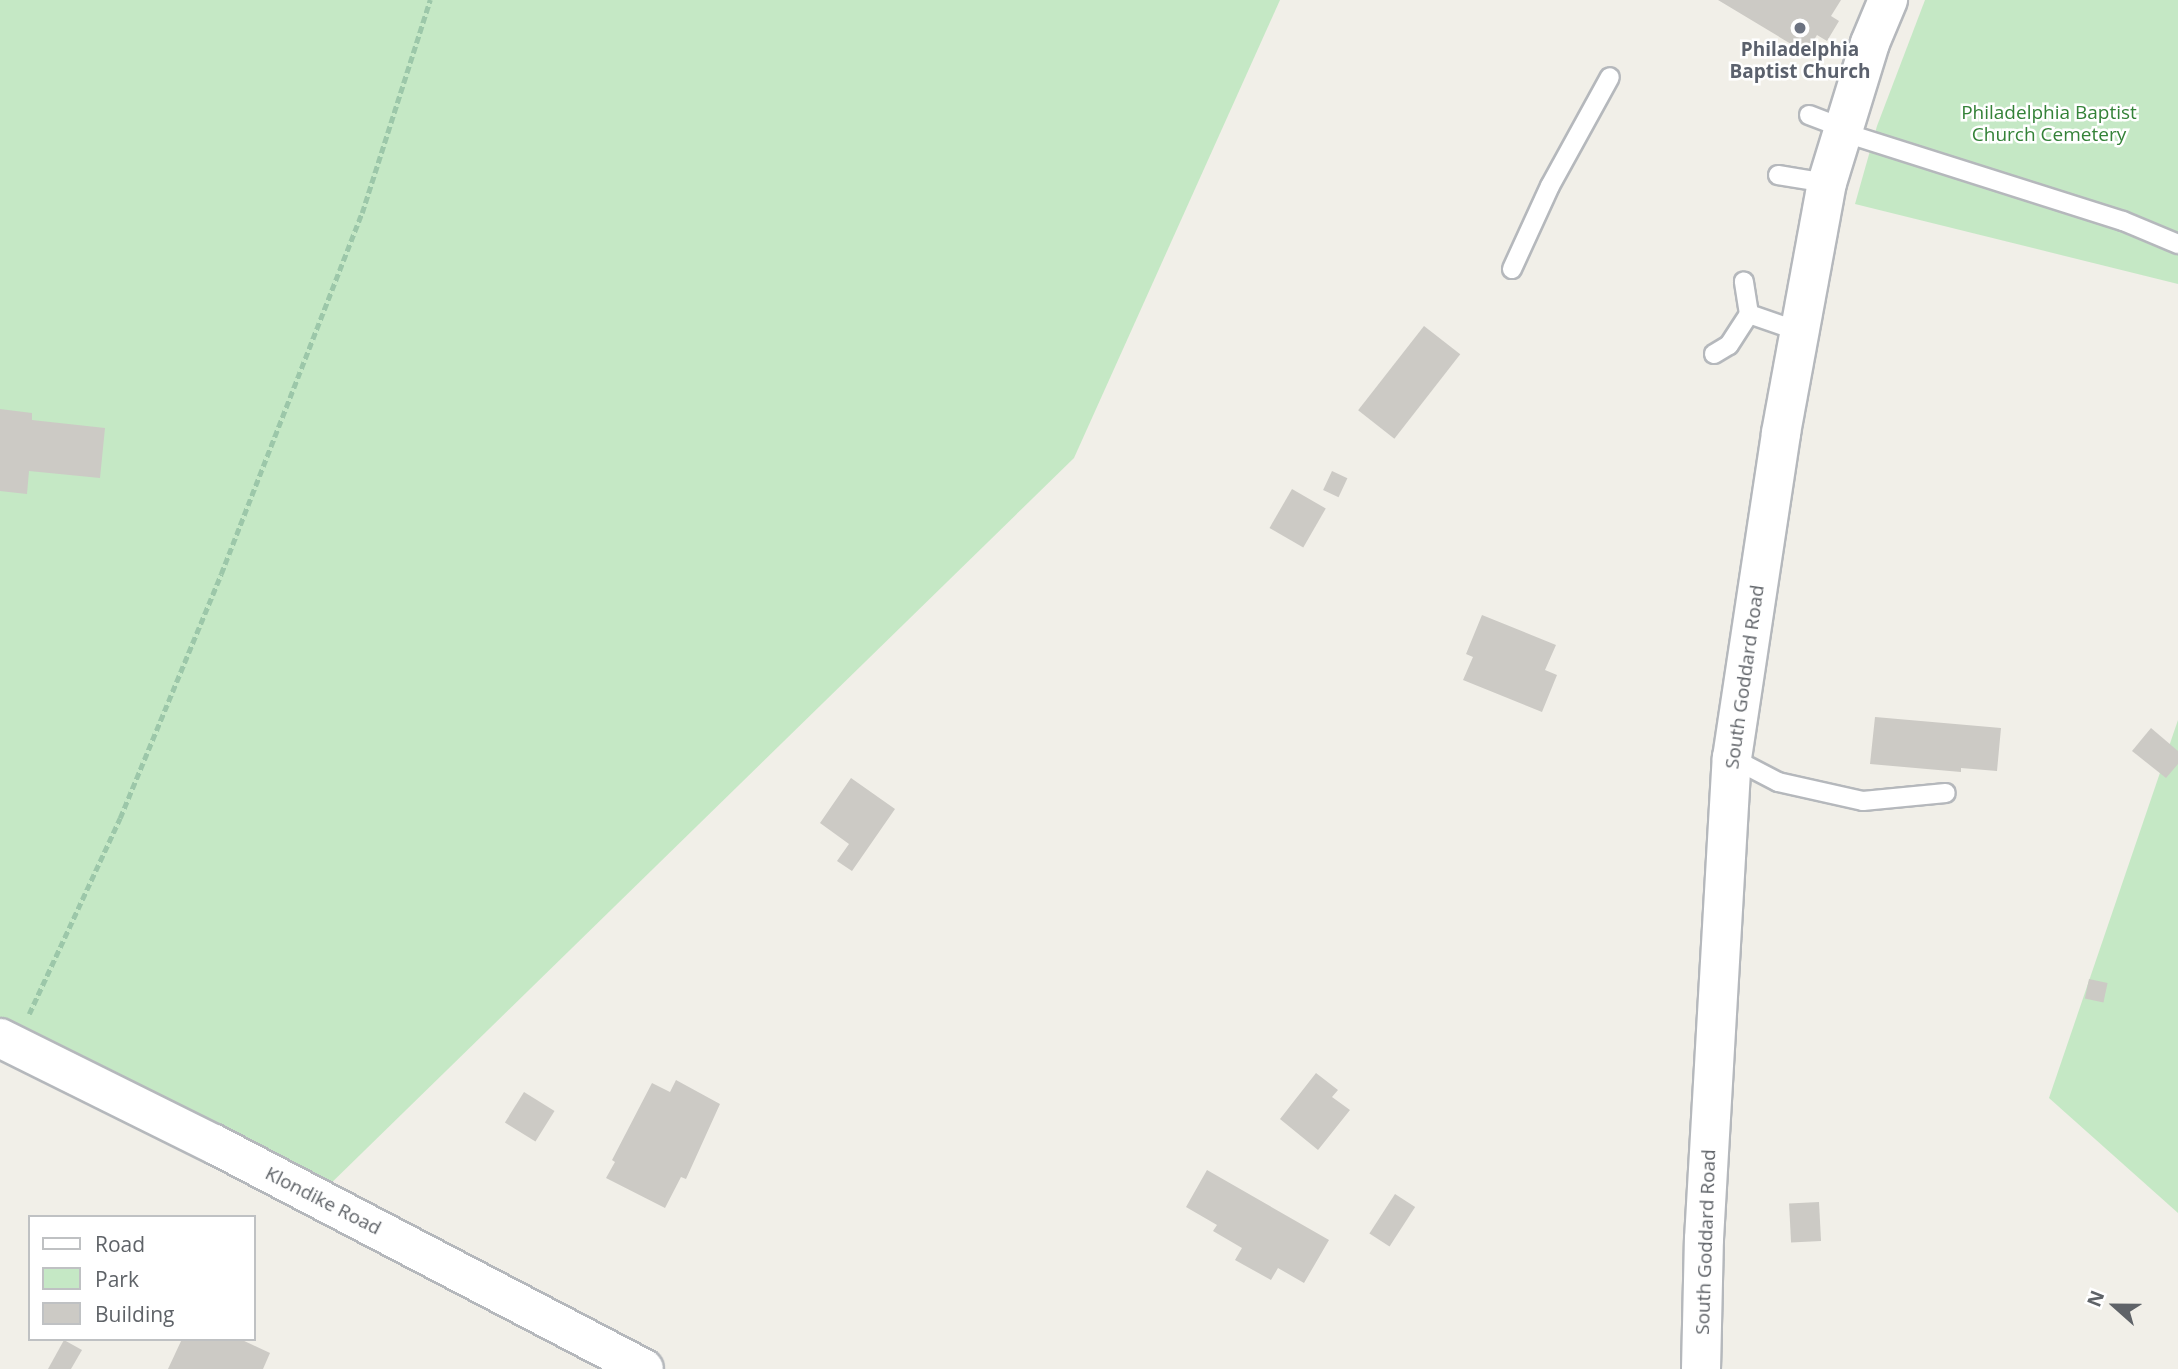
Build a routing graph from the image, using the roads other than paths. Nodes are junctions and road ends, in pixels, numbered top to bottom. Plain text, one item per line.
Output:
1 (1888, 0) edge
2 (1610, 78) dead end
3 (1831, 125) junction
4 (1778, 175) dead end
5 (1827, 183) junction
6 (2178, 244) edge
7 (1512, 269) dead end
8 (1744, 281) dead end
9 (1749, 314) junction
10 (1801, 332) junction
11 (1714, 354) dead end
12 (1732, 758) junction
13 (1946, 793) dead end
14 (7, 1041) edge
15 (644, 1369) edge
16 (1701, 1369) edge

1 - 3 street, South Goddard Road
2 - 7 lane
3 - 5 street, South Goddard Road
3 - 6 lane
4 - 5 lane
5 - 10 street, South Goddard Road
8 - 9 lane
9 - 10 lane
9 - 11 lane
10 - 12 street, South Goddard Road
12 - 13 lane
12 - 16 street, South Goddard Road
14 - 15 street, Klondike Road

